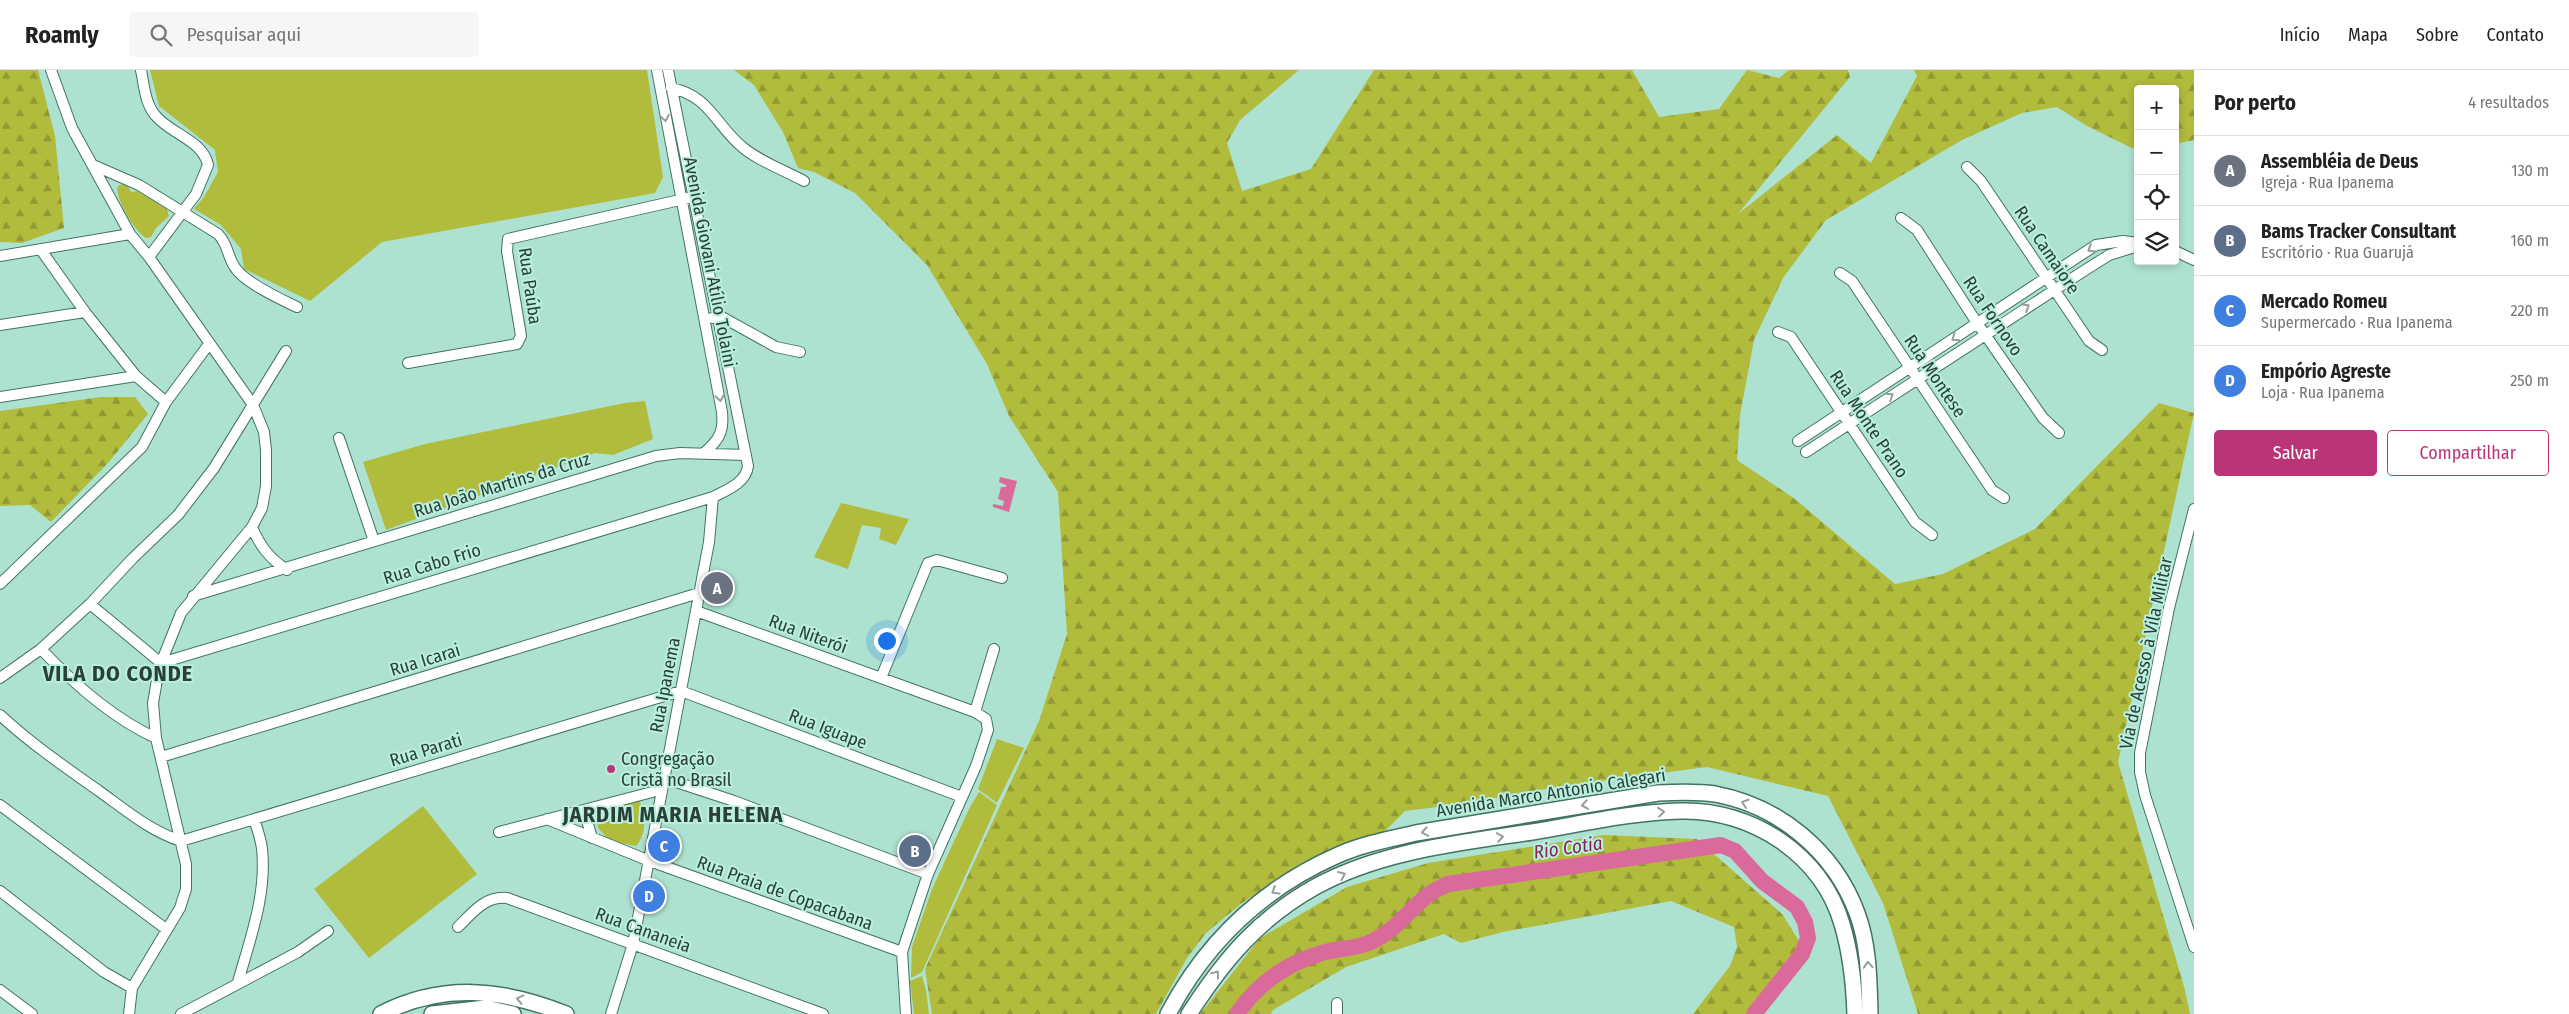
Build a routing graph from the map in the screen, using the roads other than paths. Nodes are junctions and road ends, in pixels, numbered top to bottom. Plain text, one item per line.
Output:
1 (51, 70) edge
2 (140, 70) edge
3 (657, 70) edge
4 (668, 70) edge
5 (671, 88) junction
6 (93, 165) junction
7 (1967, 167) dead end
8 (804, 181) dead end
9 (693, 197) junction
10 (681, 199) junction
11 (182, 212) junction
12 (1901, 218) dead end
13 (130, 234) junction
14 (2134, 243) edge
15 (2134, 246) edge
16 (41, 250) junction
17 (2179, 253) edge
18 (0, 256) edge
19 (149, 257) junction
20 (2194, 260) edge
21 (1840, 273) dead end
22 (2046, 278) junction
23 (2054, 290) junction
24 (297, 307) dead end
25 (85, 312) junction
26 (717, 317) junction
27 (705, 319) junction
28 (1977, 323) junction
29 (0, 326) edge
30 (1778, 332) dead end
31 (1984, 334) junction
32 (209, 344) junction
33 (2102, 350) dead end
34 (286, 351) dead end
35 (800, 352) dead end
36 (408, 363) dead end
37 (1910, 368) junction
38 (136, 376) junction
39 (1917, 379) junction
40 (0, 397) edge
41 (166, 402) junction
42 (253, 405) junction
43 (1841, 411) junction
44 (1849, 423) junction
45 (2059, 433) dead end
46 (339, 438) dead end
47 (1798, 441) dead end
48 (704, 452) junction
49 (1806, 452) dead end
50 (731, 454) junction
51 (746, 455) junction
52 (748, 466) junction
53 (713, 497) junction
54 (2004, 498) dead end
55 (2194, 509) edge
56 (252, 527) junction
57 (1932, 535) dead end
58 (374, 541) junction
59 (287, 570) junction
60 (1002, 578) dead end
61 (0, 584) edge
62 (700, 593) junction
63 (192, 596) junction
64 (90, 604) junction
65 (696, 611) junction
66 (41, 648) junction
67 (994, 649) dead end
68 (161, 663) junction
69 (0, 678) edge
70 (881, 678) junction
71 (681, 691) junction
72 (976, 712) junction
73 (0, 715) edge
74 (156, 738) junction
75 (161, 757) junction
76 (664, 778) junction
77 (660, 790) junction
78 (962, 797) junction
79 (0, 805) edge
80 (591, 808) junction
81 (254, 819) junction
82 (547, 819) junction
83 (499, 832) dead end
84 (592, 838) junction
85 (181, 841) junction
86 (647, 860) junction
87 (928, 874) junction
88 (0, 891) edge
89 (458, 927) dead end
90 (166, 929) junction
91 (328, 931) dead end
92 (632, 944) junction
93 (2194, 947) edge
94 (902, 952) junction
95 (238, 982) junction
96 (132, 988) junction
97 (0, 990) edge
98 (32, 1014) edge
99 (129, 1014) edge
100 (181, 1014) edge
101 (381, 1014) edge
102 (432, 1014) edge
103 (513, 1014) edge
104 (566, 1014) edge
105 (611, 1014) edge
106 (823, 1014) edge
107 (906, 1014) edge
108 (1168, 1014) edge
109 (1189, 1014) edge
110 (1854, 1014) edge
111 (1870, 1014) edge

1 - 6 street
2 - 11 street
3 -> 10 street, Avenida Giovani Atílio Tolaini
4 - 5 street, Avenida Giovani Atílio Tolaini
5 - 8 street
5 - 9 street, Avenida Giovani Atílio Tolaini
6 - 11 street
6 - 13 street
7 - 22 street, Rua Camaiore
9 - 10 street
9 - 26 street, Avenida Giovani Atílio Tolaini
10 - 27 street, Avenida Giovani Atílio Tolaini
10 - 36 street, Rua Paúba
11 - 19 street
11 - 24 street
12 - 28 street, Rua Fornovo
13 - 16 street
13 - 19 street
14 -> 22 street
15 - 23 street
16 - 18 street
16 - 25 street
17 - 20 street
19 - 32 street
21 - 37 street, Rua Montese
22 - 23 street, Rua Camaiore
22 - 28 street
31 -> 23 street
23 - 33 street, Rua Camaiore
25 - 29 street
25 - 38 street
26 - 27 street
26 - 35 street
26 - 51 street, Avenida Giovani Atílio Tolaini
27 -> 48 street, Avenida Giovani Atílio Tolaini
28 - 31 street, Rua Fornovo
28 -> 37 street
30 - 43 street, Rua Monte Prano
31 - 39 street
31 - 45 street, Rua Fornovo
32 - 41 street
32 - 42 street
34 - 42 street
37 - 39 street, Rua Montese
37 - 43 street
38 - 40 street
38 - 41 street
44 -> 39 street
39 - 54 street, Rua Montese
41 - 61 street
42 - 56 street
42 - 64 street
43 - 44 street, Rua Monte Prano
43 - 47 street
44 - 49 street
44 - 57 street, Rua Monte Prano
46 - 58 street
48 - 50 street, Rua João Martins da Cruz
48 - 58 street, Rua João Martins da Cruz
50 - 51 street, Rua João Martins da Cruz
50 - 52 street
51 - 52 street, Avenida Giovani Atílio Tolaini
52 - 53 street
53 - 62 street, Rua Ipanema
53 - 68 street, Rua Cabo Frio
55 - 93 street, Via de Acesso à Vila Militar
56 - 59 street
56 - 63 street
58 - 59 street, Rua João Martins da Cruz
59 - 63 street, Rua João Martins da Cruz
60 - 70 street
62 - 65 street, Rua Ipanema
62 - 75 street, Rua Icarai
63 - 68 street
64 - 66 street
64 - 68 street
65 - 70 street, Rua Niterói
65 - 71 street, Rua Ipanema
66 - 69 street
66 - 74 street
67 - 72 street
68 - 74 street
70 - 72 street, Rua Niterói
71 - 76 street, Rua Ipanema
71 - 78 street, Rua Iguape
71 - 81 street, Rua Parati
72 - 78 street, Rua Niterói
73 - 85 street
74 - 75 street
75 - 85 street
76 - 77 street, Rua Ipanema
76 - 87 street
77 - 80 street
77 - 86 street, Rua Ipanema
78 - 87 street
79 - 90 street
80 - 82 street
80 - 84 street
81 - 85 street, Rua Parati
81 - 95 street
82 - 83 street
82 - 84 street, Rua Praia de Copacabana
84 - 86 street, Rua Praia de Copacabana
85 - 90 street
86 - 92 street, Rua Ipanema
86 - 94 street, Rua Praia de Copacabana
87 - 94 street
88 - 96 street
89 - 92 street, Rua Cananeia
90 - 96 street
91 - 95 street
92 - 105 street, Rua Ipanema
92 - 106 street, Rua Cananeia
94 - 107 street
95 - 100 street
96 - 99 street
97 - 98 street
104 -> 101 main road
102 - 103 main road
111 -> 108 main road, Avenida Marco Antonio Calegari
109 -> 110 main road, Avenida Marco Antonio Calegari

